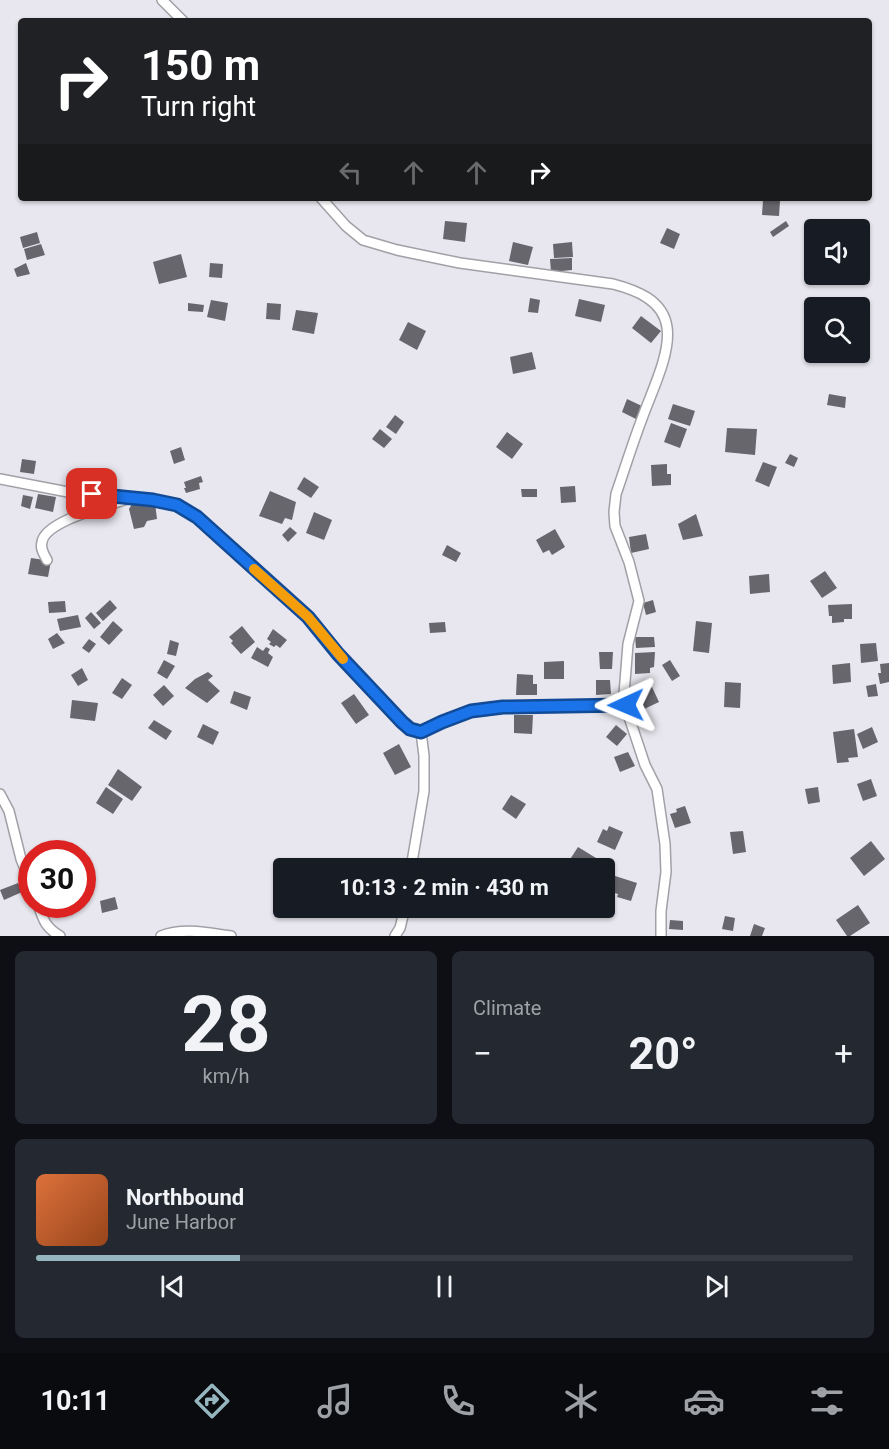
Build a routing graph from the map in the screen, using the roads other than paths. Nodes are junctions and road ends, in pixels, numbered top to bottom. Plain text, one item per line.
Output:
1 (162, 0) edge
2 (180, 18) edge
3 (324, 201) edge
4 (0, 479) edge
5 (130, 498) junction
6 (47, 560) dead end
7 (626, 705) junction
8 (421, 732) junction
9 (0, 794) edge
10 (18, 847) edge
11 (413, 858) edge
12 (43, 918) edge
13 (402, 918) edge
14 (60, 936) edge
15 (161, 936) edge
16 (231, 936) edge
17 (394, 936) edge
18 (661, 936) edge

1 - 2 street
3 - 7 street
4 - 5 street
5 - 6 street
5 - 8 street
7 - 8 street
7 - 18 street
8 - 11 street
9 - 10 street
12 - 14 street
13 - 17 street
15 - 16 street

